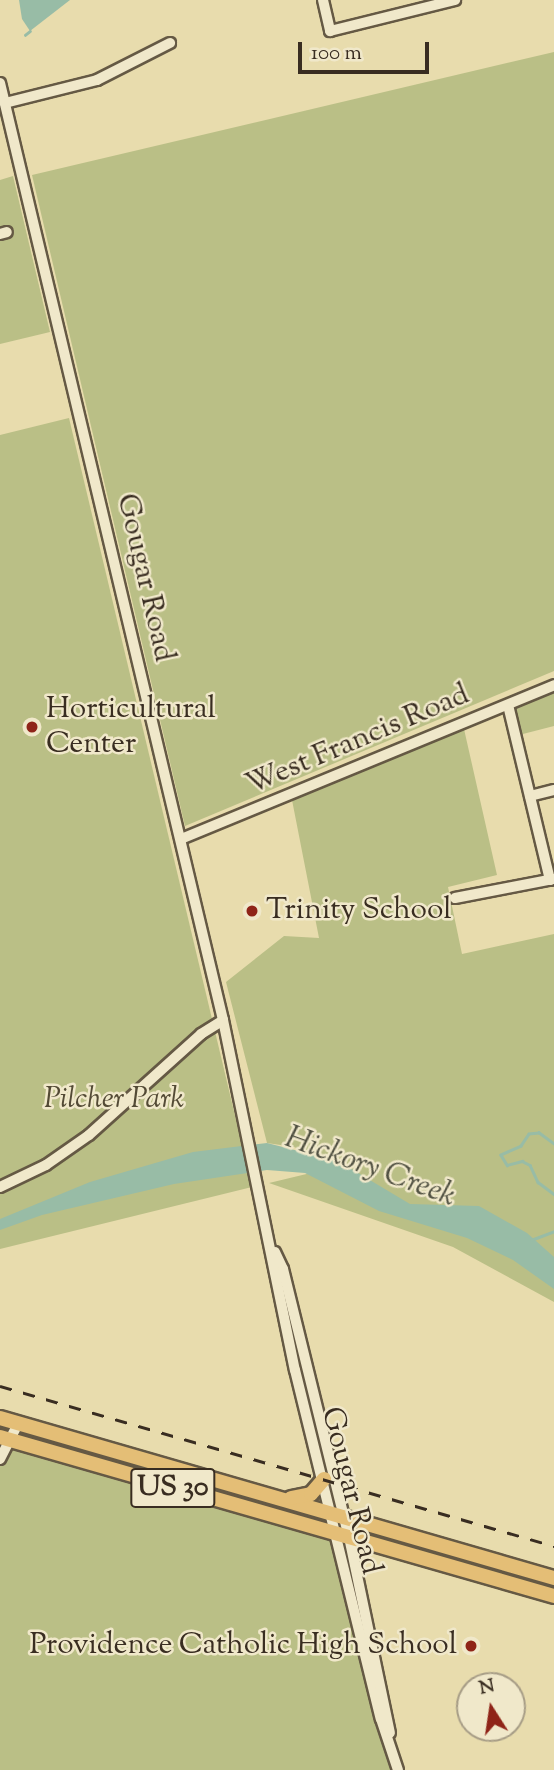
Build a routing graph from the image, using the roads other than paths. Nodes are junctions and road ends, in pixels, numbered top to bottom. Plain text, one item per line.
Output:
1 (323, 0) edge
2 (455, 1) edge
3 (170, 43) dead end
4 (0, 83) edge
5 (5, 103) junction
6 (554, 685) edge
7 (508, 705) junction
8 (554, 790) edge
9 (530, 796) junction
10 (181, 839) junction
11 (552, 880) edge
12 (455, 898) dead end
13 (223, 1020) junction
14 (0, 1187) edge
15 (274, 1250) junction
16 (0, 1418) edge
17 (18, 1423) junction
18 (4, 1441) edge
19 (0, 1459) edge
20 (324, 1479) junction
21 (282, 1499) junction
22 (338, 1515) junction
23 (342, 1535) junction
24 (554, 1578) edge
25 (554, 1596) edge
26 (398, 1770) edge

1 - 2 street
3 - 5 street
4 - 5 street, Gougar Road
5 - 10 street, Gougar Road
6 - 7 street, West Francis Road
7 - 9 street
7 - 10 street, West Francis Road
8 - 9 street
9 - 11 street
10 - 13 street, Gougar Road
11 - 12 street
13 - 14 street
13 - 15 street, Gougar Road
15 - 20 street, Gougar Road
15 - 22 street, Gougar Road
16 - 17 main road, US 30
17 - 18 street
17 - 21 main road, US 30
18 - 19 street
18 - 23 main road, US 30
20 - 21 main road
20 - 22 street, Gougar Road
21 - 22 main road, US 30
22 - 23 street, Gougar Road
22 - 24 main road, US 30
23 - 25 main road, US 30
23 - 26 street, Gougar Road

